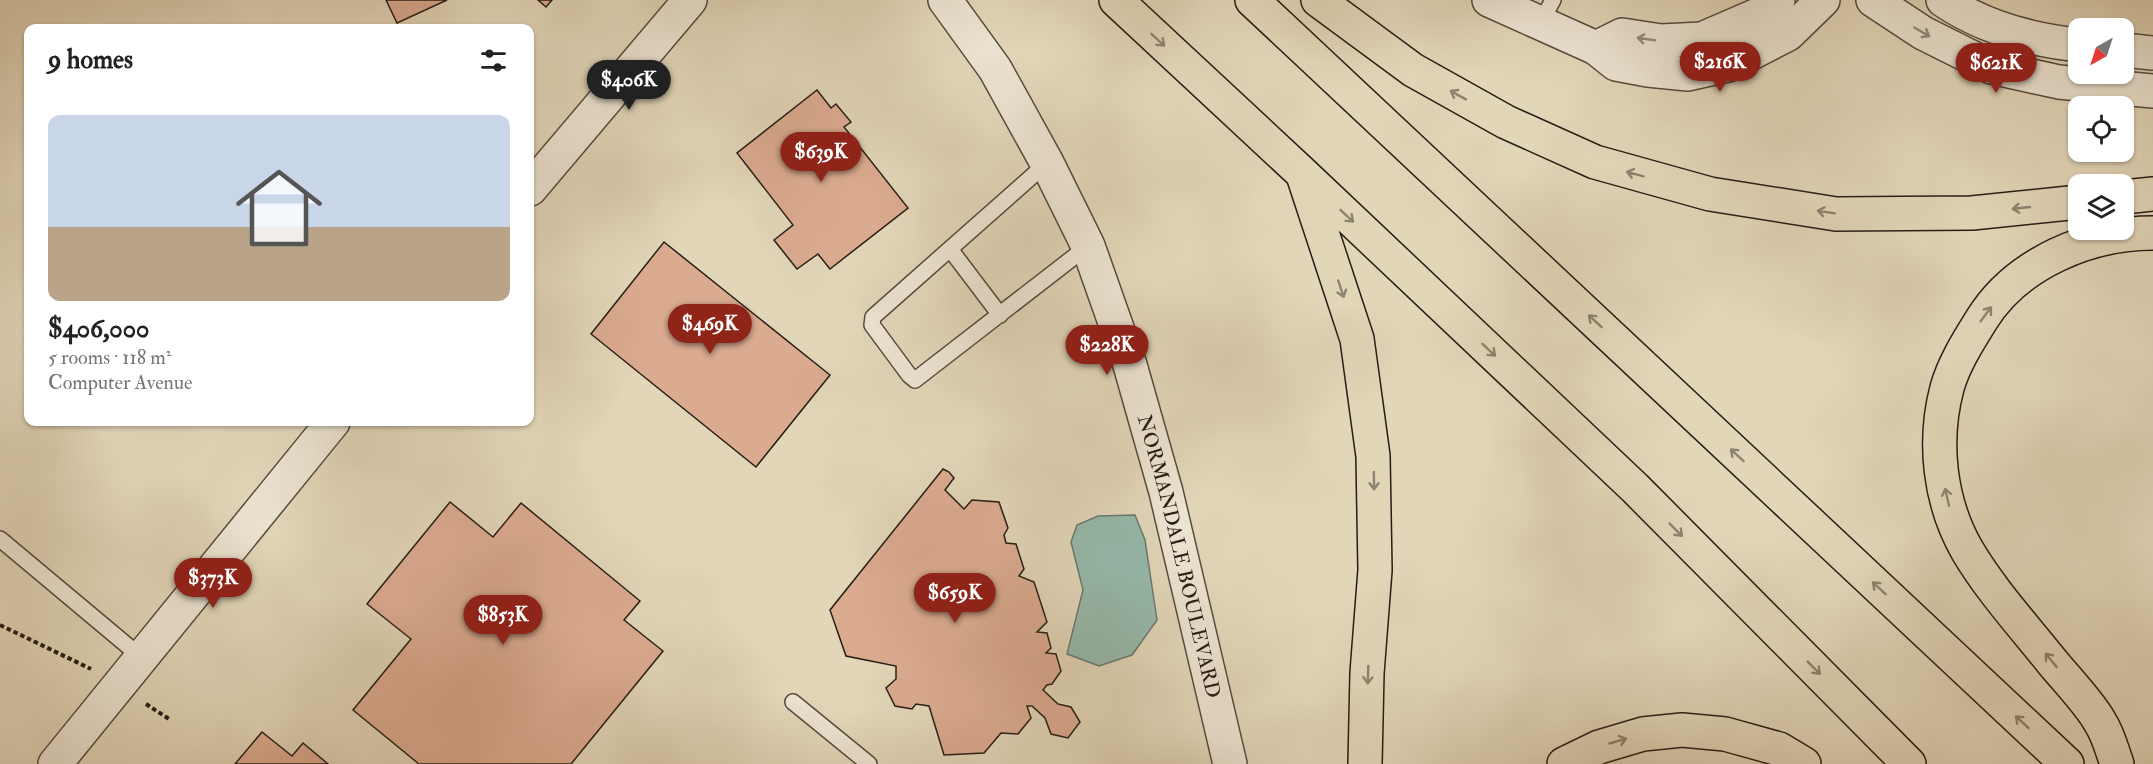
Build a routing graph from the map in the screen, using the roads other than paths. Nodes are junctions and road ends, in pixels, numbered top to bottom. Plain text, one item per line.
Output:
1 (690, 0) edge
2 (945, 0) edge
3 (1116, 0) edge
4 (1252, 0) edge
5 (1318, 0) edge
6 (1489, 0) edge
7 (1778, 0) edge
8 (1823, 0) edge
9 (1873, 0) edge
10 (1943, 0) edge
11 (1547, 11) edge
12 (2068, 44) edge
13 (1596, 48) junction
14 (2134, 51) edge
15 (2153, 53) edge
16 (2153, 91) edge
17 (1047, 163) junction
18 (1303, 174) junction
19 (534, 184) edge
20 (2153, 194) edge
21 (2134, 196) edge
22 (2068, 203) edge
23 (2153, 233) edge
24 (1088, 246) junction
25 (950, 249) junction
26 (1000, 315) junction
27 (330, 426) edge
28 (0, 539) edge
29 (141, 657) junction
30 (793, 702) dead end
31 (2066, 763) edge
32 (54, 764) edge
33 (869, 764) edge
34 (1230, 764) edge
35 (1365, 764) edge
36 (1564, 764) edge
37 (1804, 764) edge
38 (1909, 764) edge
39 (2117, 764) edge

1 - 19 street
2 - 17 street, NORMANDALE BOULEVARD
3 -> 18 highway
31 -> 4 highway
22 -> 5 highway
6 - 11 street
7 -> 13 street
8 - 13 street
9 -> 16 street
10 - 12 street
11 - 13 street
14 - 15 street
17 - 24 street, NORMANDALE BOULEVARD
17 - 25 lane
18 -> 35 highway
18 -> 38 highway
20 - 21 highway
39 -> 23 highway
24 - 26 lane
24 - 34 street, NORMANDALE BOULEVARD
25 - 26 lane
25 - 26 lane
27 - 29 street
28 - 29 lane
29 - 32 street
30 - 33 lane
36 -> 37 highway

